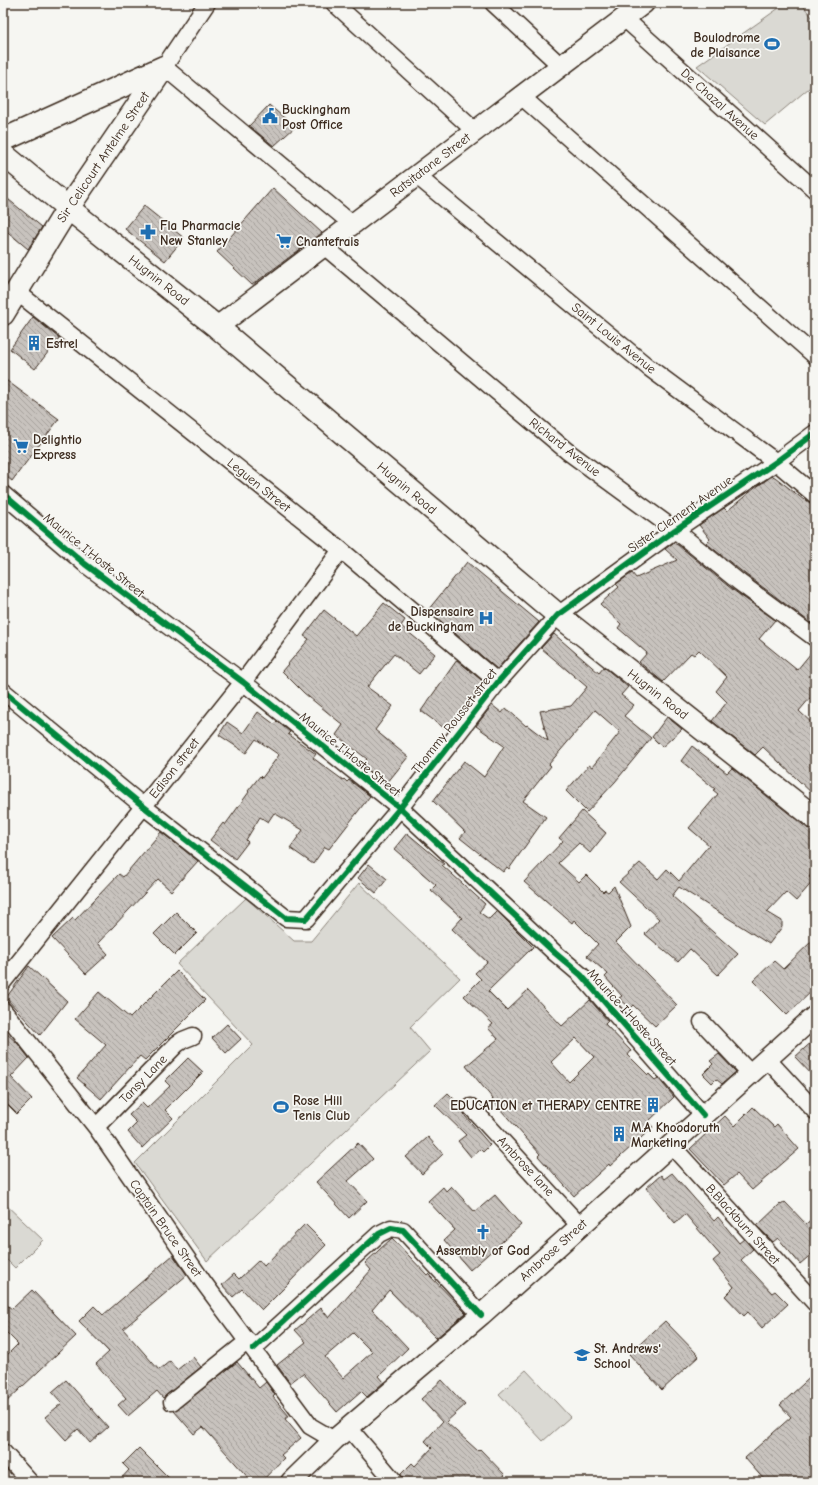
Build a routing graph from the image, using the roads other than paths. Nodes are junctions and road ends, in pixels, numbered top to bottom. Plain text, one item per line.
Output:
1 (207, 3) edge
2 (334, 3) edge
3 (493, 3) edge
4 (644, 3) edge
5 (624, 18) junction
6 (561, 66) junction
7 (164, 67) junction
8 (521, 96) junction
9 (475, 131) junction
10 (3, 140) edge
11 (3, 154) edge
12 (417, 176) junction
13 (815, 190) edge
14 (68, 208) junction
15 (352, 224) junction
16 (324, 246) junction
17 (17, 292) junction
18 (3, 314) edge
19 (217, 327) junction
20 (815, 356) edge
21 (815, 433) edge
22 (776, 462) junction
23 (3, 494) edge
24 (815, 495) edge
25 (675, 530) junction
26 (341, 550) junction
27 (558, 615) junction
28 (815, 638) edge
29 (243, 682) junction
30 (498, 682) junction
31 (3, 691) edge
32 (144, 806) junction
33 (400, 808) junction
34 (815, 818) edge
35 (3, 982) edge
36 (3, 1010) edge
37 (815, 1016) edge
38 (702, 1022) dead end
39 (193, 1036) dead end
40 (768, 1060) junction
41 (751, 1074) junction
42 (471, 1107) dead end
43 (815, 1111) edge
44 (703, 1116) junction
45 (96, 1127) junction
46 (671, 1145) junction
47 (580, 1226) junction
48 (815, 1303) edge
49 (481, 1315) junction
50 (250, 1345) junction
51 (172, 1402) dead end
52 (342, 1434) junction
53 (3, 1452) edge
54 (30, 1482) edge
55 (291, 1482) edge
56 (395, 1482) edge

1 - 7 street, Sir Celicourt Antelme Street
2 - 9 street
3 - 6 street
4 - 5 street, Ratsitatane Street
5 - 6 street, Ratsitatane Street
5 - 13 street, De Chazal Avenue
6 - 8 street, Ratsitatane Street
7 - 10 main road
7 - 14 main road, Sir Celicourt Antelme Street
7 - 15 street
8 - 9 street, Ratsitatane Street
8 - 20 street
9 - 12 street, Ratsitatane Street
11 - 14 main road, Hugnin Road
12 - 15 street, Ratsitatane Street
12 - 22 street, Saint Louis Avenue
14 - 17 main road, Sir Celicourt Antelme Street
14 - 19 main road, Hugnin Road
15 - 16 street, Ratsitatane Street
16 - 19 street, Ratsitatane Street
16 - 25 street, Richard Avenue
17 - 18 main road, Sir Celicourt Antelme Street
17 - 26 street, Leguen Street
19 - 27 main road, Hugnin Road
21 - 22 street, Sister Clement Avenue
22 - 24 street, Saint Louis Avenue
22 - 25 street, Sister Clement Avenue
23 - 29 street, Maurice I'Hoste Street
25 - 27 street, Sister Clement Avenue
25 - 28 street, Richard Avenue
26 - 29 street, Edison street
26 - 30 street, Leguen Street
27 - 30 street, Thommy Rousset street
27 - 34 main road, Hugnin Road
29 - 32 street, Edison street
29 - 33 street, Maurice I'Hoste Street
30 - 33 street, Thommy Rousset street
31 - 32 street
32 - 33 street, Thommy Rousset street
32 - 35 street, Edison street
33 - 44 street, Maurice I'Hoste Street
36 - 45 street, Captain Bruce Street
37 - 40 street, Ambrose Street
38 - 41 street
39 - 45 street, Tansy Lane
40 - 41 street, Ambrose Street
40 - 43 street
41 - 44 street, Ambrose Street
42 - 47 street, Ambrose lane
44 - 46 street, Ambrose Street
45 - 50 street, Captain Bruce Street
46 - 47 street, Ambrose Street
46 - 48 street, B.Blackburn Street
47 - 49 street, Ambrose Street
49 - 50 street
49 - 52 street, Ambrose Street
50 - 51 street
50 - 52 street, Captain Bruce Street
52 - 55 street, Ambrose Street
52 - 56 street, Captain Bruce Street
53 - 54 street

